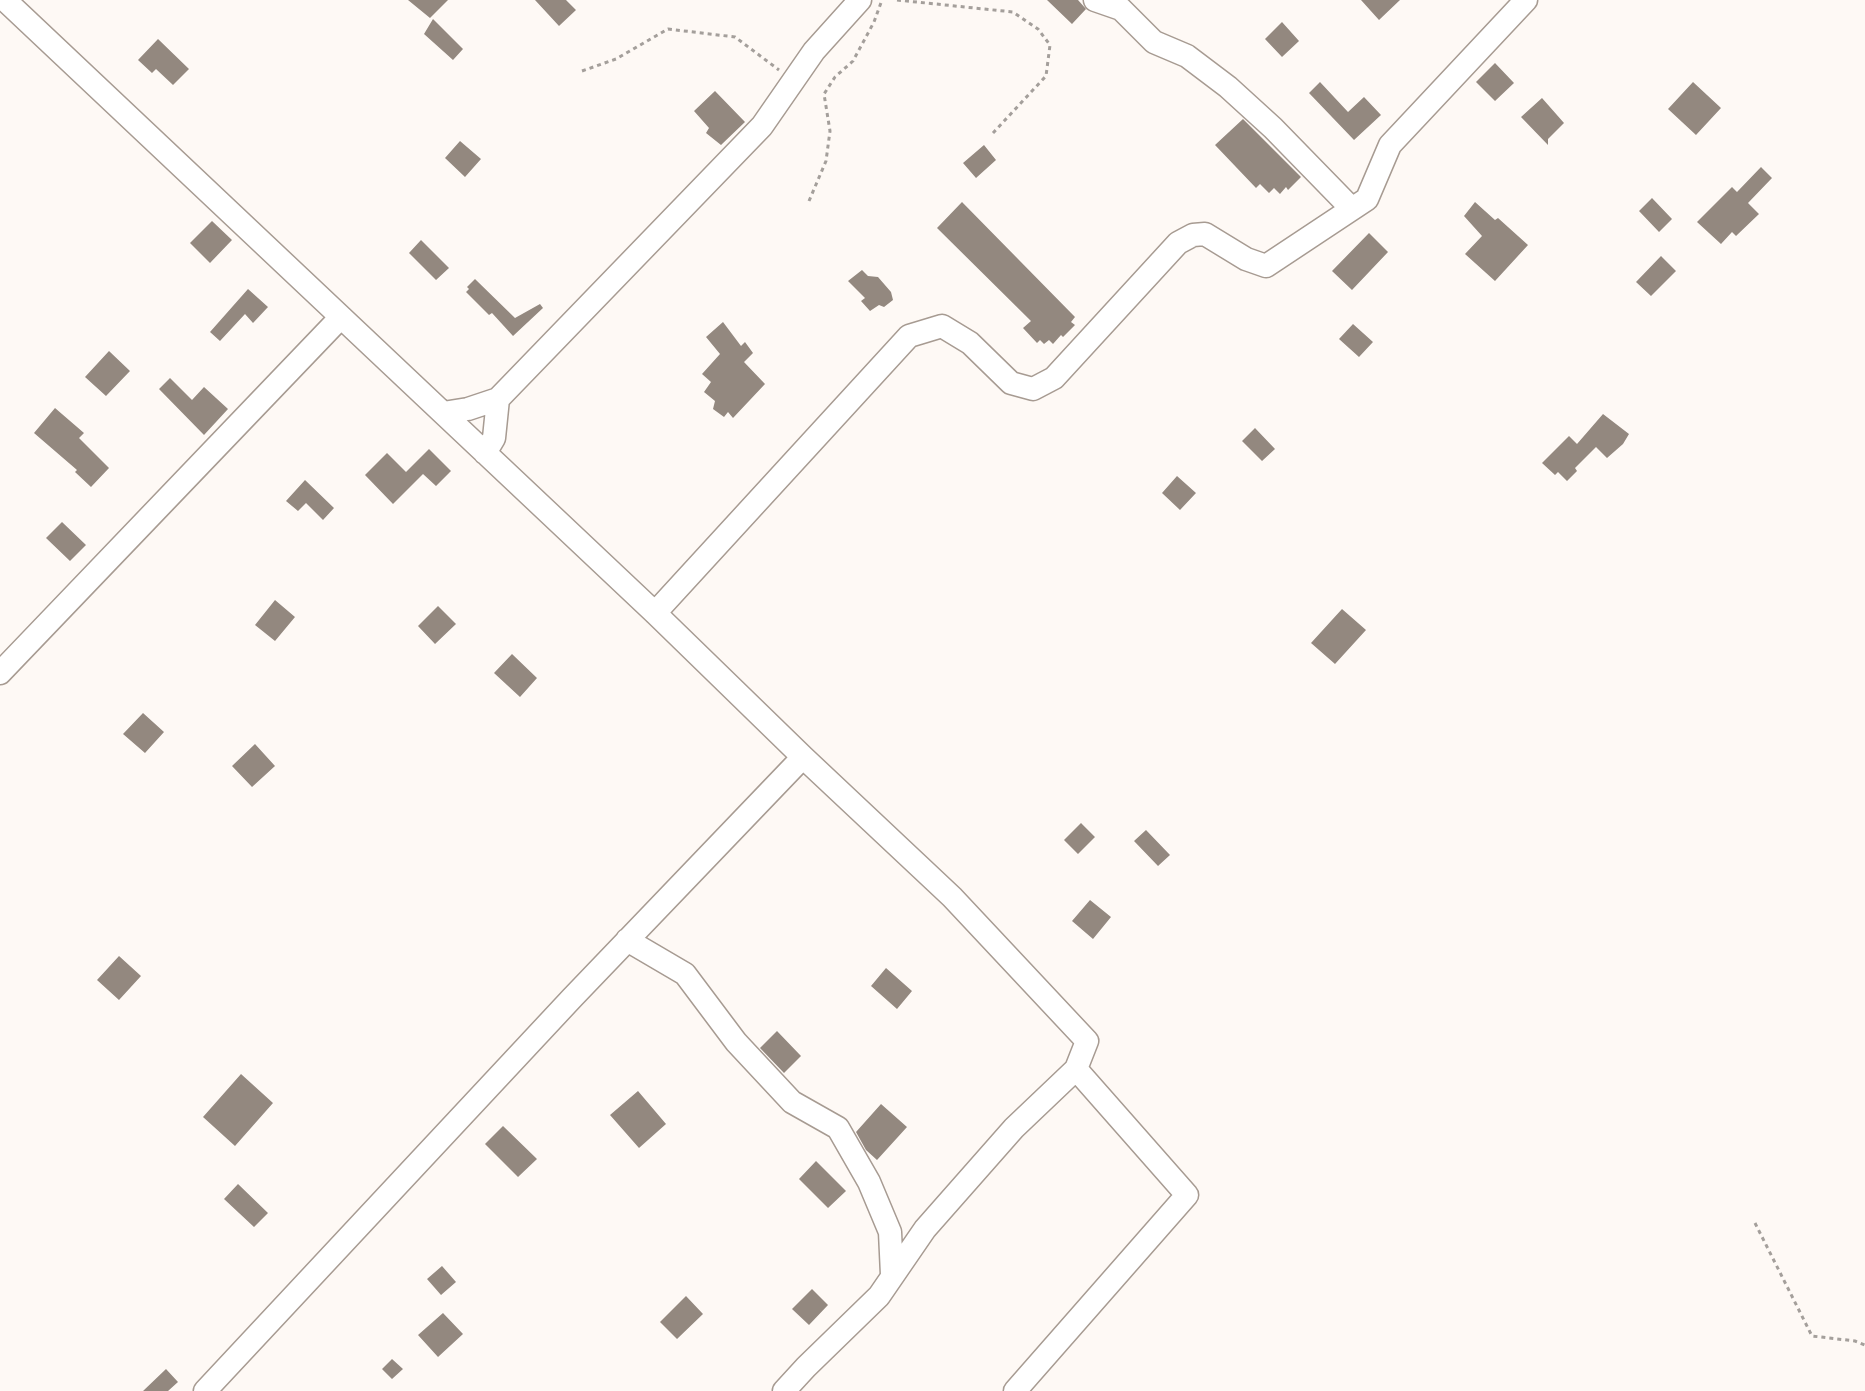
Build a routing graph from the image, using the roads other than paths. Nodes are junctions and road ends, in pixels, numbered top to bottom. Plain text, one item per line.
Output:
1 (5, 0) edge
2 (860, 0) edge
3 (1095, 0) edge
4 (1526, 0) edge
5 (1352, 209) junction
6 (342, 318) junction
7 (498, 400) junction
8 (444, 414) junction
9 (485, 453) junction
10 (655, 613) junction
11 (0, 673) edge
12 (803, 757) junction
13 (627, 940) junction
14 (1076, 1069) junction
15 (892, 1275) junction
16 (206, 1391) edge
17 (784, 1391) edge
18 (1015, 1391) edge

1 - 6 street
2 - 7 street
3 - 5 street
4 - 5 street
5 - 10 street
6 - 8 street
6 - 11 street
7 - 8 street
7 - 9 street
8 - 9 street
9 - 10 street
10 - 12 street
12 - 13 street
12 - 14 street
13 - 15 street
13 - 16 street
14 - 15 street
14 - 18 street
15 - 17 street

